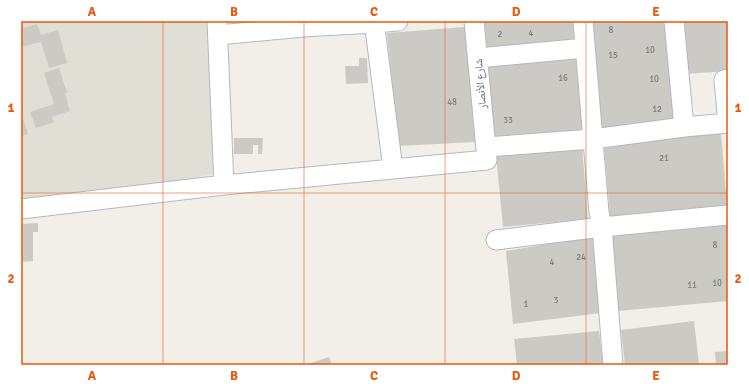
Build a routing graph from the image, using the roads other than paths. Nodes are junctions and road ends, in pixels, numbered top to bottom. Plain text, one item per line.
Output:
1 (398, 21) edge
2 (474, 21) edge
3 (583, 21) edge
4 (674, 21) edge
5 (374, 22) edge
6 (303, 24) edge
7 (218, 28) edge
8 (585, 48) junction
9 (478, 58) junction
10 (728, 79) edge
11 (728, 123) edge
12 (684, 127) junction
13 (593, 139) junction
14 (486, 147) junction
15 (393, 169) junction
16 (224, 185) junction
17 (21, 209) edge
18 (728, 215) edge
19 (602, 227) junction
20 (496, 240) dead end
21 (613, 365) edge

1 - 5 street
2 - 9 street, شارع الأنصار
3 - 8 street
4 - 12 street
5 - 6 street
5 - 15 street
6 - 7 street
7 - 16 street
8 - 9 street
8 - 13 street
9 - 14 street, شارع الأنصار
10 - 11 street
11 - 12 street
12 - 13 street
13 - 14 street
13 - 19 street
14 - 15 street
15 - 16 street
16 - 17 street
18 - 19 street
19 - 20 street
19 - 21 street

